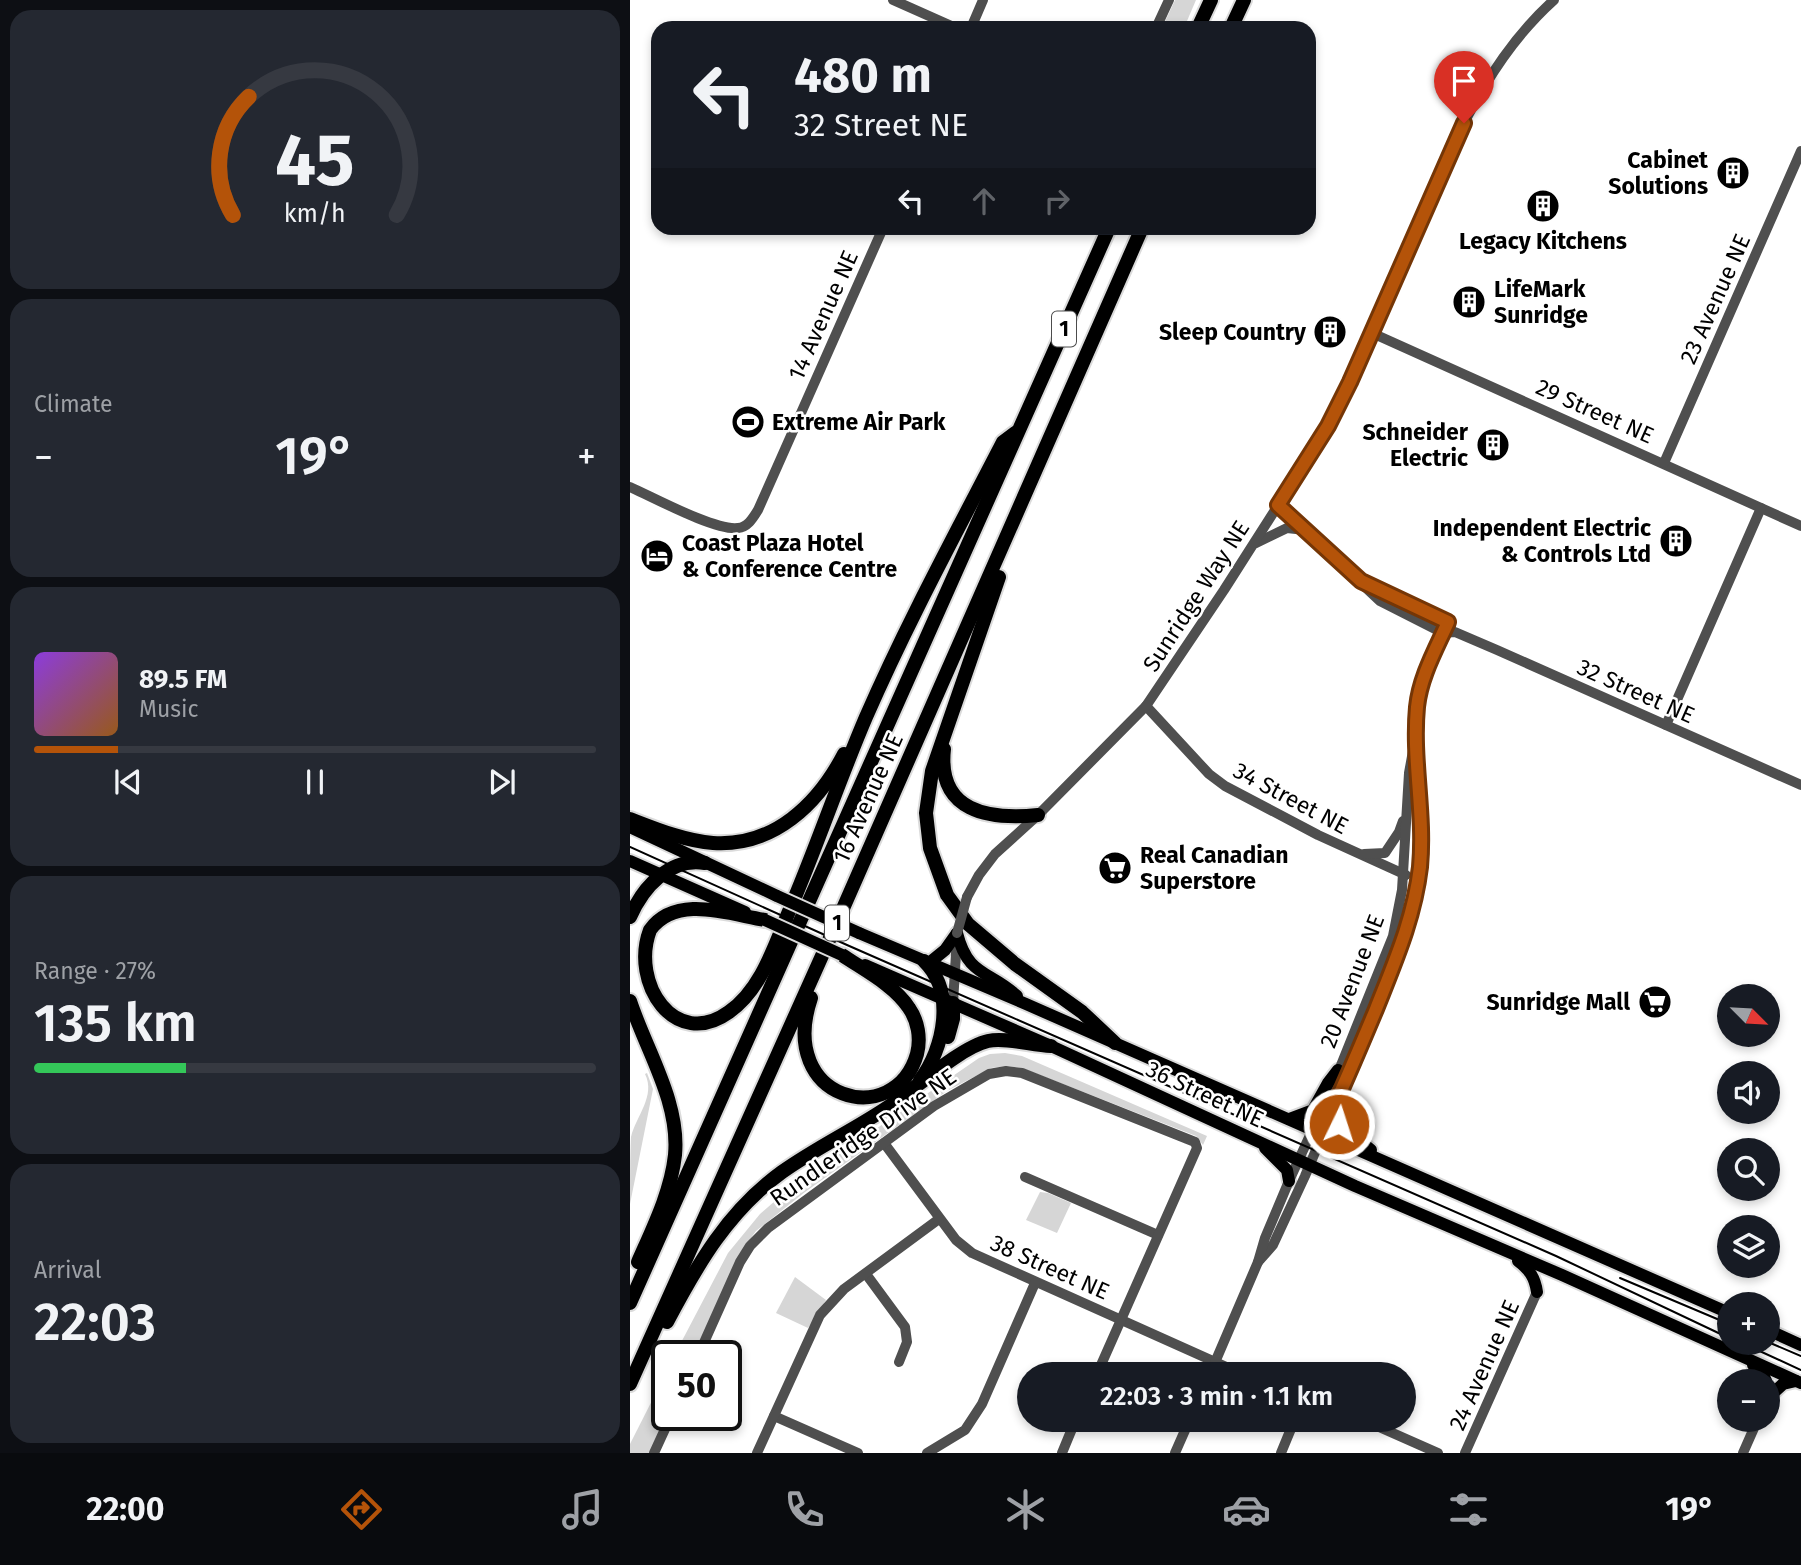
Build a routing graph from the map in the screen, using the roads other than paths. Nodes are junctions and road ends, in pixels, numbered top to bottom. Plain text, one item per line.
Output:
1 (893, 0) edge
2 (983, 0) edge
3 (1169, 0) edge
4 (1211, 0) edge
5 (1244, 0) edge
6 (1554, 0) edge
7 (940, 21) edge
8 (974, 21) edge
9 (1159, 21) edge
10 (1202, 21) edge
11 (1234, 21) edge
12 (1801, 151) edge
13 (880, 235) edge
14 (1106, 235) edge
15 (1139, 235) edge
16 (1372, 333) junction
17 (1019, 430) junction
18 (1042, 459) junction
19 (1664, 463) junction
20 (630, 487) edge
21 (1278, 505) junction
22 (1761, 508) junction
23 (1801, 526) edge
24 (1305, 530) junction
25 (1252, 546) junction
26 (1361, 581) junction
27 (1448, 622) junction
28 (1455, 632) junction
29 (1443, 633) junction
30 (1146, 706) junction
31 (865, 720) junction
32 (948, 723) junction
33 (1666, 725) junction
34 (1416, 740) junction
35 (1801, 785) edge
36 (1407, 809) junction
37 (1038, 815) junction
38 (630, 819) edge
39 (630, 827) edge
40 (1357, 854) junction
41 (630, 861) edge
42 (705, 863) junction
43 (1403, 874) junction
44 (661, 875) junction
45 (1418, 880) junction
46 (630, 917) edge
47 (765, 920) junction
48 (834, 929) junction
49 (957, 933) junction
50 (842, 955) junction
51 (926, 962) junction
52 (954, 973) junction
53 (630, 1001) edge
54 (947, 1001) junction
55 (1026, 1004) junction
56 (1115, 1043) junction
57 (1051, 1046) junction
58 (1338, 1069) junction
59 (922, 1084) junction
60 (907, 1094) junction
61 (1336, 1102) junction
62 (1289, 1119) junction
63 (1318, 1132) junction
64 (884, 1143) junction
65 (1260, 1143) junction
66 (1304, 1163) junction
67 (1388, 1163) junction
68 (1025, 1177) dead end
69 (1289, 1181) junction
70 (939, 1219) junction
71 (1158, 1235) junction
72 (1501, 1248) junction
73 (1258, 1262) junction
74 (866, 1274) junction
75 (1562, 1275) junction
76 (630, 1282) edge
77 (1035, 1283) junction
78 (1537, 1292) junction
79 (630, 1303) edge
80 (1717, 1308) edge
81 (1121, 1320) junction
82 (1780, 1335) edge
83 (706, 1340) edge
84 (1717, 1345) edge
85 (1801, 1345) edge
86 (1738, 1355) joint
87 (899, 1362) dead end
88 (1102, 1362) edge
89 (1215, 1362) joint
90 (1758, 1369) edge
91 (1798, 1382) edge
92 (630, 1384) edge
93 (1780, 1387) edge
94 (630, 1391) edge
95 (774, 1416) junction
96 (664, 1431) edge
97 (1071, 1432) edge
98 (1184, 1432) edge
99 (1290, 1432) edge
100 (1390, 1432) edge
101 (1752, 1432) edge
102 (654, 1453) edge
103 (757, 1453) edge
104 (858, 1453) edge
105 (927, 1453) edge
106 (1062, 1453) edge
107 (1175, 1453) edge
108 (1281, 1453) edge
109 (1438, 1453) edge
110 (1465, 1453) edge
111 (1743, 1453) edge

1 - 7 street
2 - 8 street
3 - 9 street
4 - 10 highway
5 - 11 highway
6 - 16 street, Sunridge Way NE
12 - 19 street, 23 Avenue NE
13 - 20 street, 14 Avenue NE
14 - 17 highway, 16 Avenue NE / 1
15 - 18 highway, 16 Avenue NE / 1
16 - 19 street, 29 Street NE
16 - 21 street, Sunridge Way NE
17 - 31 highway
17 - 79 highway, 16 Avenue NE / 1
18 - 32 highway
18 - 48 highway, 16 Avenue NE / 1
19 - 22 street, 29 Street NE
21 - 24 street
21 - 25 street, Sunridge Way NE
22 - 23 street, 29 Street NE
22 - 33 street
24 - 25 street
24 - 26 street
25 - 30 street, Sunridge Way NE
26 - 27 street
26 - 29 street
27 - 28 street
27 - 29 street, 20 Avenue NE
28 - 29 street, 32 Street NE
28 - 33 street, 32 Street NE
29 - 34 street, 20 Avenue NE
30 - 37 street, Sunridge Way NE
30 - 40 street, 34 Street NE
31 - 38 highway
31 - 47 highway
32 - 37 highway
32 - 56 highway
33 - 35 street, 32 Street NE
34 - 36 street, 20 Avenue NE
34 - 45 street, 20 Avenue NE
36 - 40 street
36 - 43 street, 20 Avenue NE
37 - 49 street, Sunridge Way NE, bridge
39 - 42 main road, 36 Street NE
40 - 43 street, 34 Street NE
41 - 44 main road, 36 Street NE
42 - 44 highway
42 - 51 main road, 36 Street NE, bridge
43 - 45 street, 34 Street NE
43 - 58 street, 20 Avenue NE
44 - 46 highway
44 - 47 main road, 36 Street NE
45 - 61 street, 20 Avenue NE
47 - 50 main road, 36 Street NE, bridge
48 - 50 highway
48 - 92 highway, 16 Avenue NE / 1
49 - 51 main road
49 - 52 street, Sunridge Way NE
49 - 55 main road
50 - 54 main road, 36 Street NE
51 - 52 main road, 36 Street NE
51 - 54 highway
52 - 54 street, Sunridge Way NE
52 - 55 main road, 36 Street NE
53 - 76 highway
54 - 57 main road, 36 Street NE
54 - 59 highway
54 - 60 highway
55 - 56 main road, 36 Street NE
56 - 62 main road, 36 Street NE
57 - 59 highway
57 - 65 main road, 36 Street NE
58 - 62 main road
58 - 63 street, 20 Avenue NE
59 - 60 highway
60 - 94 highway
61 - 63 street, 20 Avenue NE
61 - 67 main road
62 - 63 main road, 36 Street NE
63 - 66 street, 20 Avenue NE
63 - 67 main road, 36 Street NE
64 - 70 street, 38 Street NE
64 - 71 street, Rundleridge Drive NE
64 - 83 street, Rundleridge Drive NE
65 - 66 main road, 36 Street NE
65 - 69 main road
66 - 69 street
66 - 72 main road, 36 Street NE
66 - 73 street
67 - 80 main road, 36 Street NE
68 - 71 street
69 - 73 street
70 - 74 street
70 - 77 street, 38 Street NE
71 - 81 street, Rundleridge Drive NE
72 - 75 main road, 36 Street NE
72 - 78 main road
73 - 89 street
74 - 87 street
74 - 95 street
75 - 78 main road
75 - 84 main road, 36 Street NE
77 - 81 street, 38 Street NE
77 - 105 street
78 - 110 street, 24 Avenue NE
81 - 88 street, Rundleridge Drive NE
81 - 89 street, 38 Street NE
82 - 85 main road
86 - 90 main road
86 - 91 main road, 36 Street NE
91 - 93 main road
95 - 103 street
95 - 104 street
96 - 102 street
97 - 106 street
98 - 107 street
99 - 108 street
100 - 109 street
101 - 111 street

